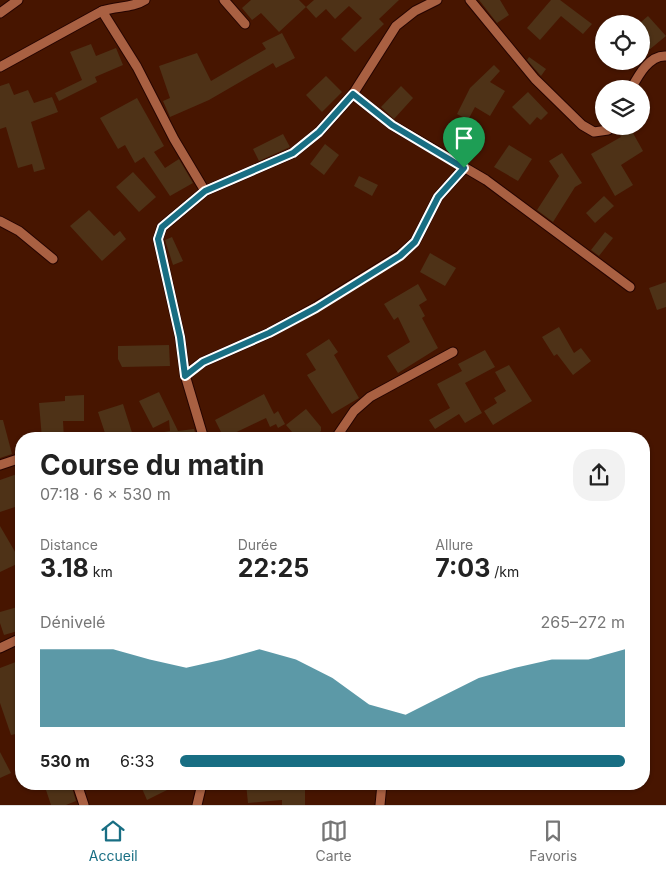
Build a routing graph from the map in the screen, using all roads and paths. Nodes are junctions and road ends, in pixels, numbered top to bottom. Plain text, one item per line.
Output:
1 (18, 0) edge
2 (145, 0) edge
3 (224, 0) edge
4 (437, 0) edge
5 (470, 0) edge
6 (102, 12) junction
7 (0, 13) edge
8 (245, 24) dead end
9 (666, 56) edge
10 (0, 66) edge
11 (636, 80) edge
12 (353, 94) junction
13 (595, 132) edge
14 (464, 168) junction
15 (205, 191) junction
16 (0, 221) edge
17 (53, 259) dead end
18 (630, 287) dead end
19 (453, 352) dead end
20 (185, 376) junction
21 (202, 432) edge
22 (340, 432) edge
23 (15, 460) edge
24 (0, 465) edge
25 (15, 641) edge
26 (0, 648) edge
27 (78, 790) edge
28 (201, 790) edge
29 (381, 790) edge
30 (84, 805) edge
31 (197, 805) edge
32 (380, 805) edge

1 - 7 street
2 - 6 street
3 - 8 street
4 - 12 street
5 - 13 street
6 - 10 street
6 - 15 street
9 - 11 street
12 - 14 street
12 - 15 street
14 - 18 street
14 - 20 street
15 - 20 street
16 - 17 street
19 - 22 street
20 - 21 street
23 - 24 street
25 - 26 street
27 - 30 street
28 - 31 street
29 - 32 street

